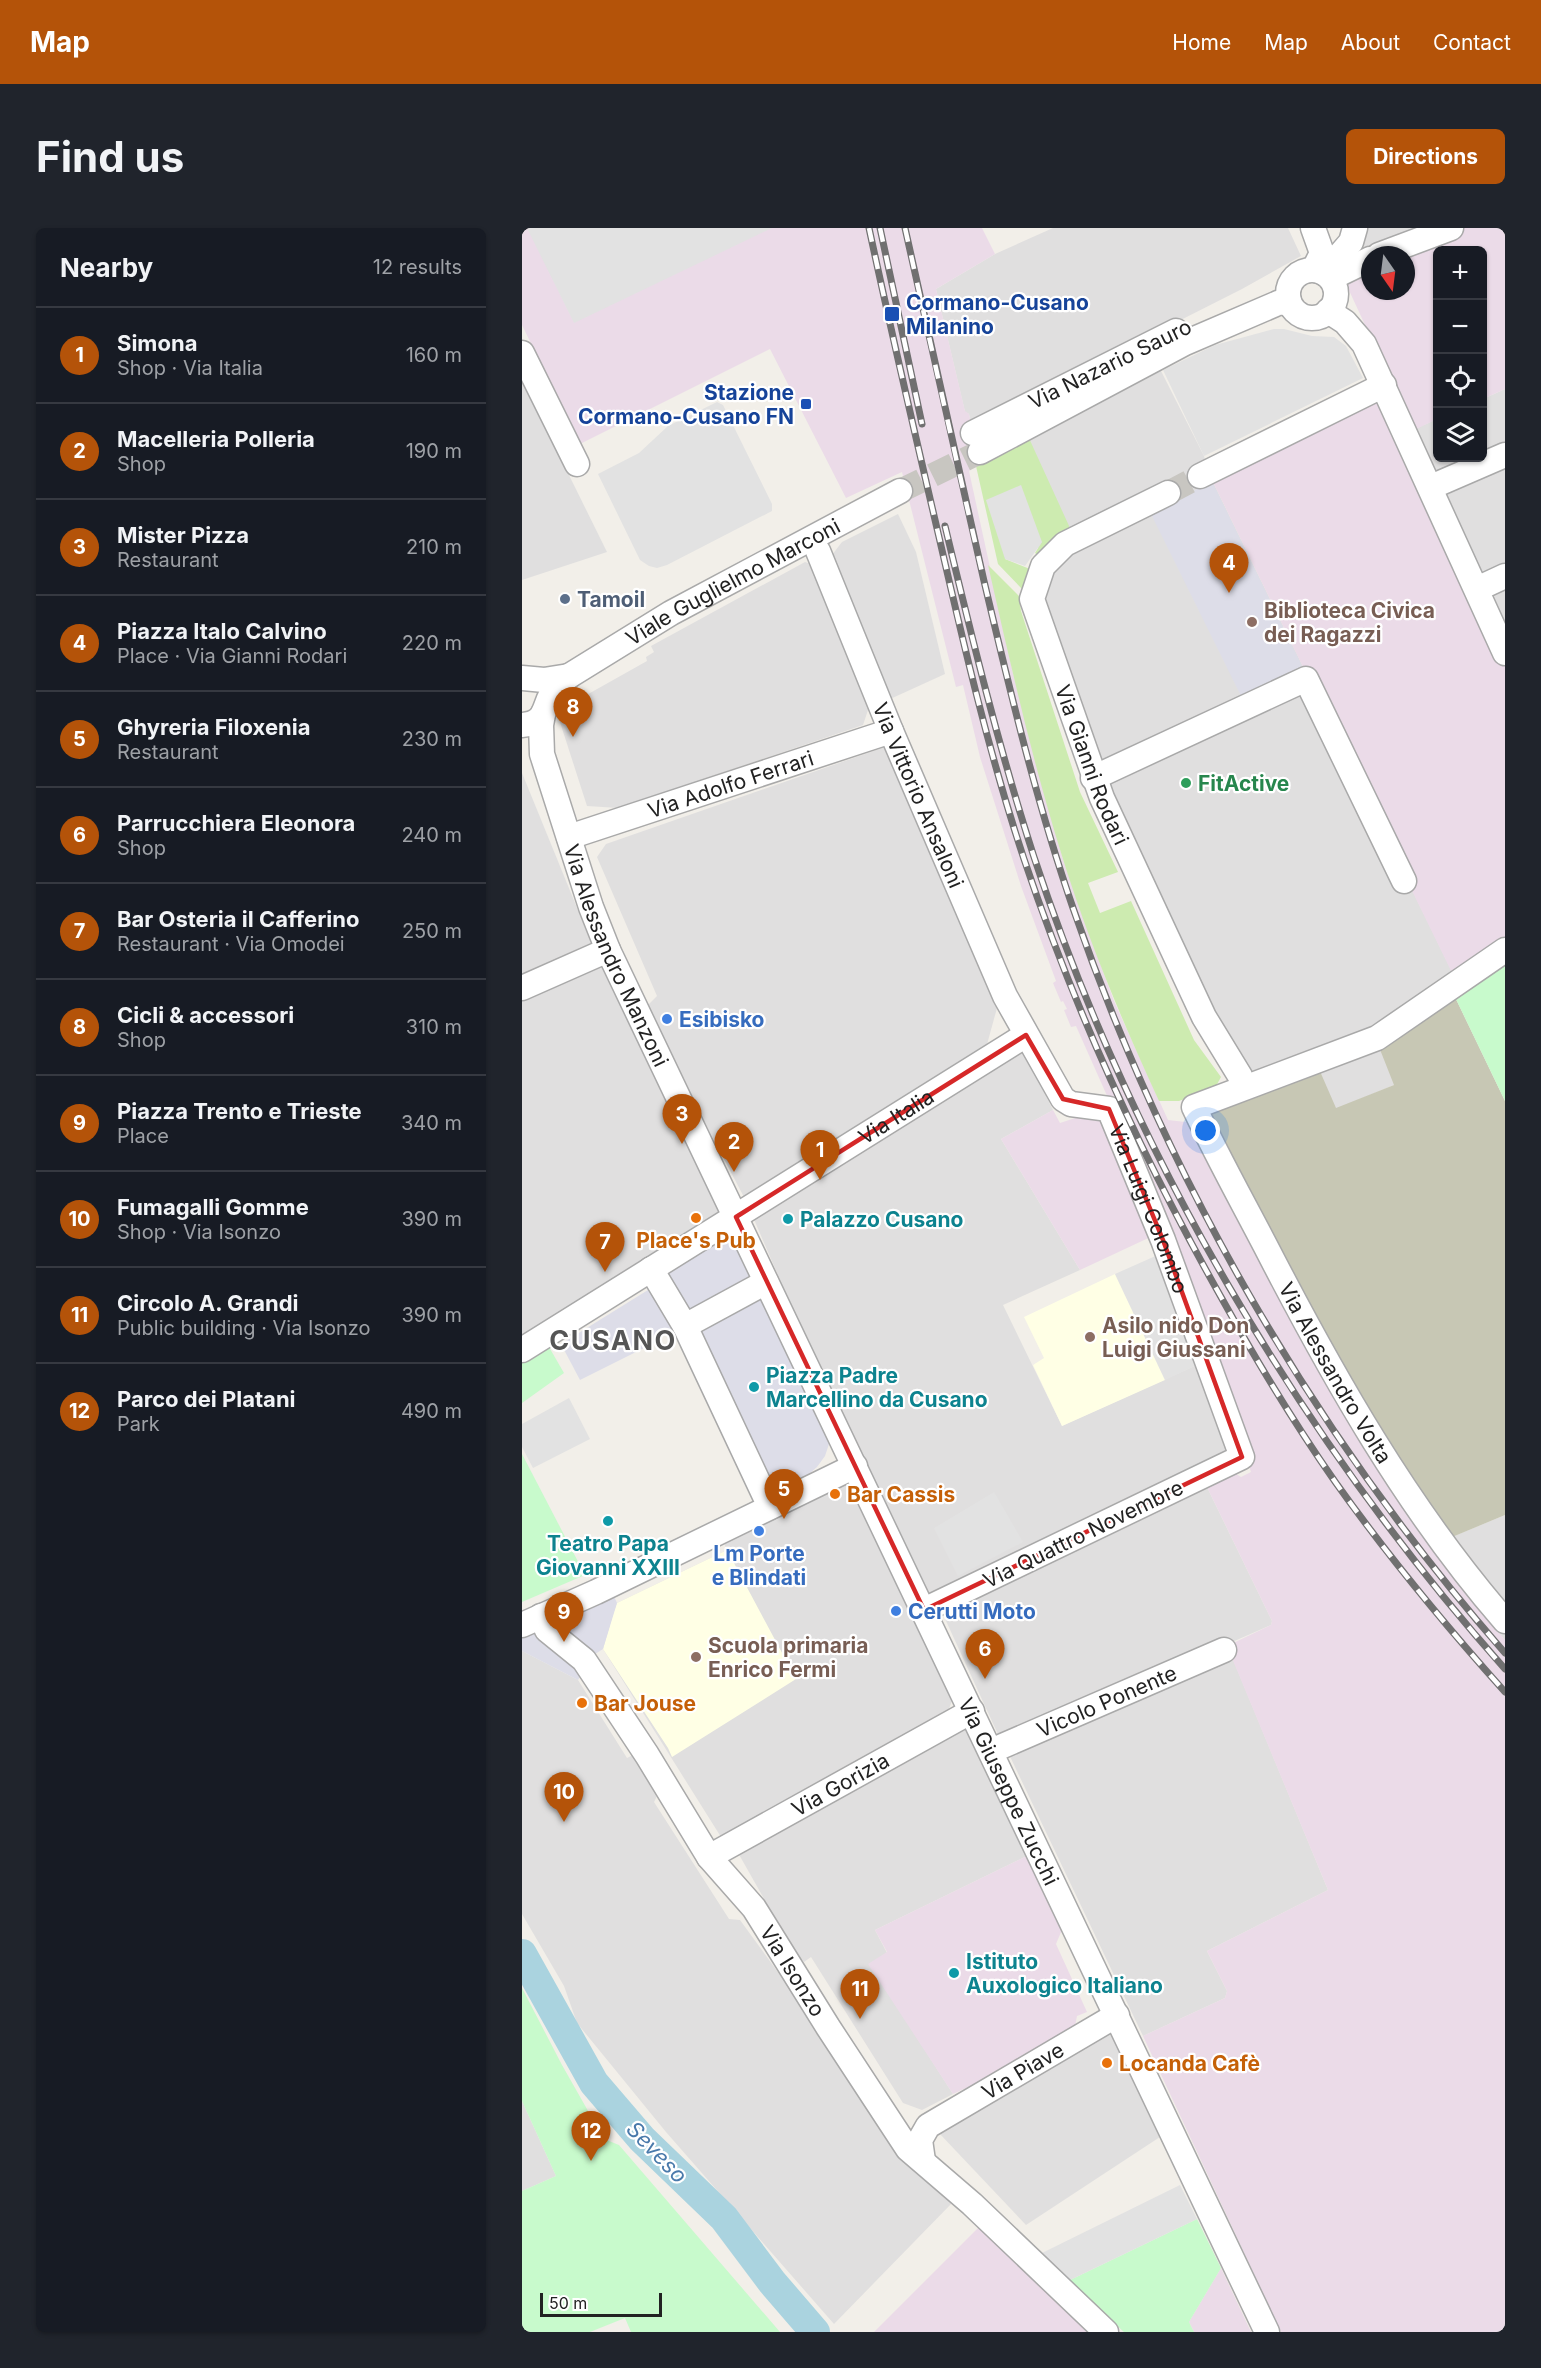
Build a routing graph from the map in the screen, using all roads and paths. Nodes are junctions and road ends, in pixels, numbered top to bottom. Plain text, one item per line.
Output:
1 (1313, 228) edge
2 (1355, 228) edge
3 (1451, 228) edge
4 (1403, 246) edge
5 (1361, 262) edge
6 (1323, 273) junction
7 (1289, 302) junction
8 (1328, 312) junction
9 (522, 353) edge
10 (1384, 385) junction
11 (976, 442) tunnel mouth
12 (1505, 454) edge
13 (577, 464) dead end
14 (1200, 476) tunnel mouth
15 (1431, 487) junction
16 (900, 491) tunnel mouth
17 (1168, 493) tunnel mouth
18 (818, 551) dead end
19 (1505, 576) edge
20 (1477, 589) junction
21 (1505, 653) edge
22 (569, 676) junction
23 (526, 678) edge
24 (538, 714) edge
25 (522, 730) edge
26 (891, 731) junction
27 (542, 754) junction
28 (1093, 778) junction
29 (569, 837) junction
30 (1404, 881) dead end
31 (608, 950) junction
32 (1505, 950) edge
33 (522, 988) edge
34 (1026, 1035) junction
35 (1244, 1087) junction
36 (736, 1217) junction
37 (651, 1269) junction
38 (766, 1282) junction
39 (686, 1326) junction
40 (522, 1350) edge
41 (1242, 1457) joint
42 (855, 1467) junction
43 (770, 1507) junction
44 (924, 1610) junction
45 (531, 1620) edge
46 (1505, 1621) edge
47 (1224, 1650) dead end
48 (972, 1711) junction
49 (991, 1751) junction
50 (709, 1857) junction
51 (1117, 2015) junction
52 (890, 2120) junction
53 (928, 2126) junction
54 (923, 2161) junction
55 (1106, 2332) edge
56 (1268, 2332) edge

1 - 6 street
2 - 6 street
3 - 4 street
5 - 6 street
6 - 7 street
6 - 8 street
7 - 8 street
7 - 11 street, Via Nazario Sauro
8 - 10 street
9 - 13 street
10 - 14 street
10 - 15 street
12 - 15 street
15 - 20 street
16 - 22 street, Viale Guglielmo Marconi
17 - 28 street, Via Gianni Rodari
18 - 26 street, Via Vittorio Ansaloni
19 - 20 street
20 - 21 street
22 - 23 street
22 - 24 street
23 - 24 street
24 - 27 street, Via Alessandro Manzoni
25 - 27 street, Via Alessandro Manzoni
26 - 29 street, Via Adolfo Ferrari
26 - 34 street, Via Vittorio Ansaloni
27 - 29 street, Via Alessandro Manzoni
28 - 30 street
28 - 35 street, Via Gianni Rodari
29 - 31 street, Via Alessandro Manzoni
31 - 33 street
31 - 36 street, Via Alessandro Manzoni
32 - 35 street
34 - 36 street, Via Italia
34 - 41 street, Via Luigi Colombo
35 - 46 street, Via Alessandro Volta
36 - 37 street, Via Italia
36 - 38 street, Via Giuseppe Zucchi
37 - 39 street
37 - 40 street, Via Italia
38 - 39 street
38 - 42 street, Via Giuseppe Zucchi
39 - 43 street
41 - 44 street, Via Quattro Novembre
42 - 43 street
42 - 44 street, Via Giuseppe Zucchi
43 - 45 street
44 - 48 street, Via Giuseppe Zucchi
45 - 50 street, Via Isonzo
47 - 49 street, Vicolo Ponente
48 - 49 street, Via Giuseppe Zucchi
48 - 50 street, Via Gorizia
49 - 51 street, Via Giuseppe Zucchi
50 - 52 street, Via Isonzo
51 - 53 street, Via Piave
51 - 56 street, Via Giuseppe Zucchi
52 - 53 street
52 - 54 street, Via Isonzo
53 - 54 street
54 - 55 street, Via Isonzo

